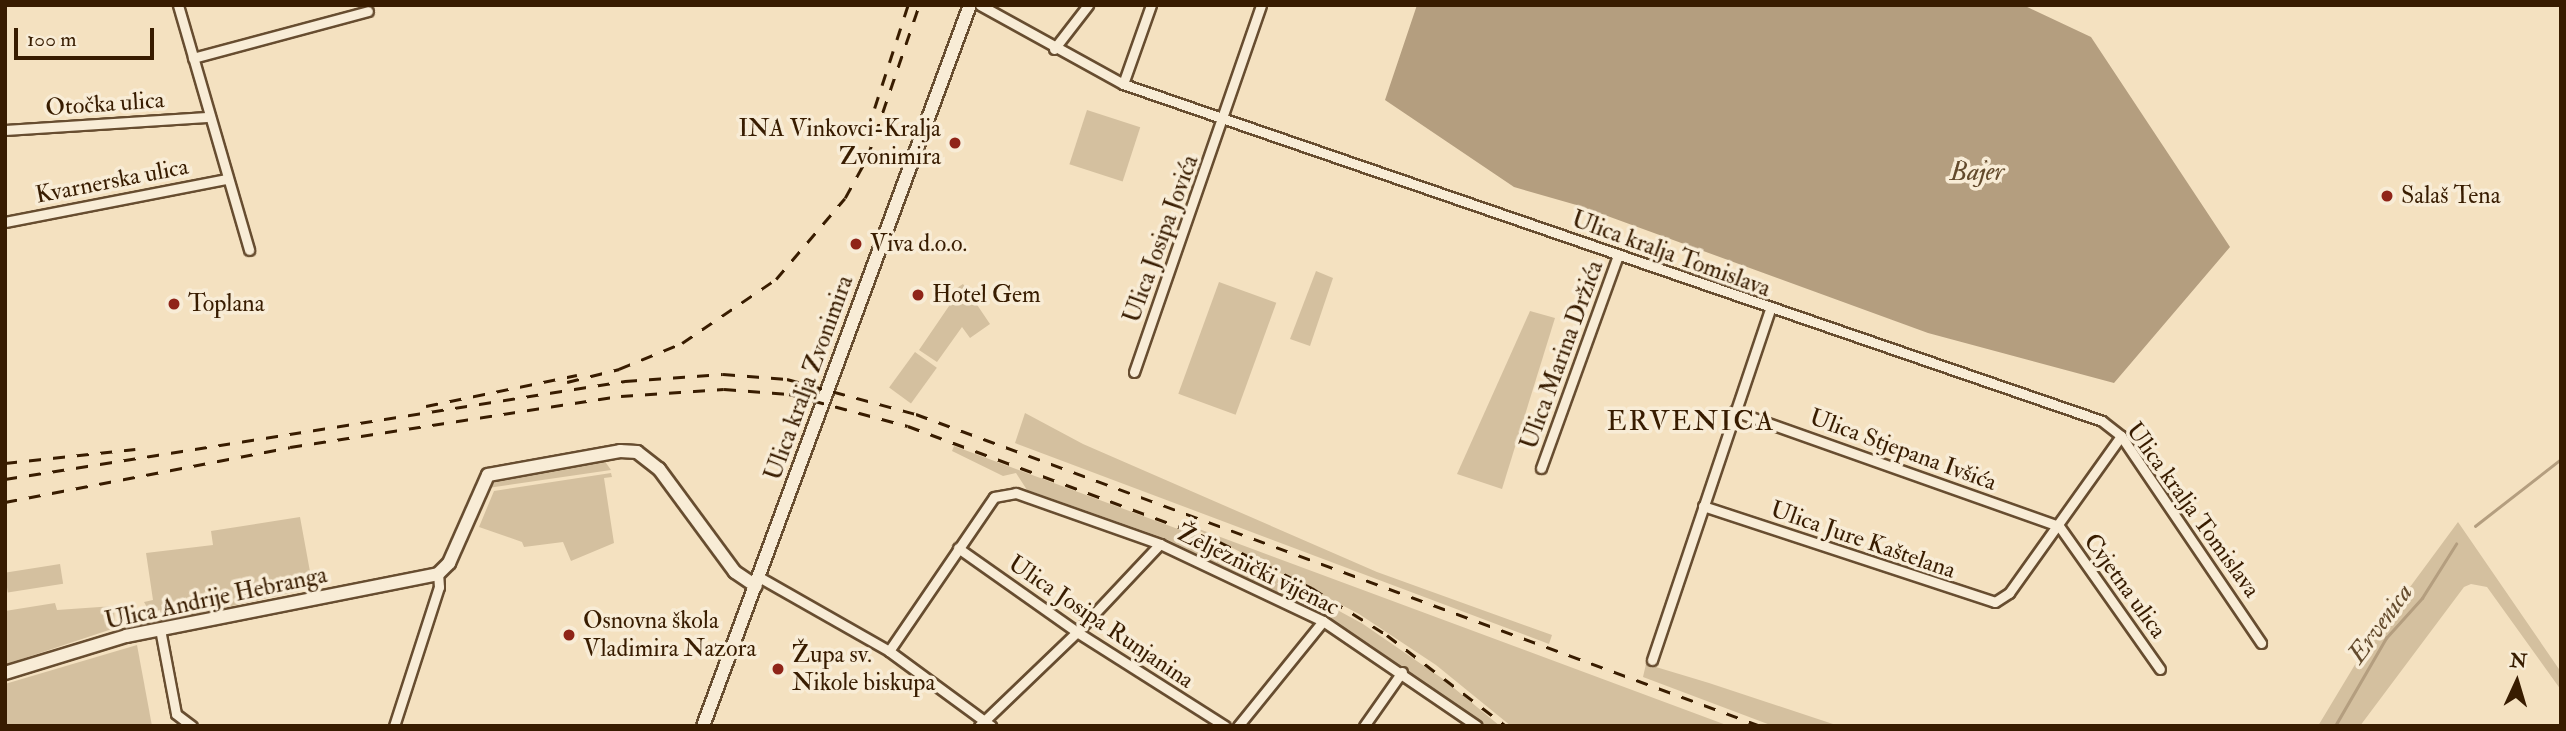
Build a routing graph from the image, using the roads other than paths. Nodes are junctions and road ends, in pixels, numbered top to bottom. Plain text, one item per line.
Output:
1 (178, 5) edge
2 (970, 5) edge
3 (980, 5) edge
4 (1088, 5) edge
5 (1150, 5) edge
6 (1261, 5) edge
7 (368, 11) dead end
8 (1054, 49) junction
9 (192, 58) junction
10 (1124, 84) junction
11 (207, 117) junction
12 (1224, 120) junction
13 (5, 130) edge
14 (227, 179) junction
15 (5, 222) edge
16 (248, 250) dead end
17 (1618, 255) junction
18 (1770, 310) junction
19 (1134, 372) dead end
20 (1734, 411) junction
21 (2121, 436) junction
22 (1541, 468) dead end
23 (1703, 506) junction
24 (2059, 526) junction
25 (1160, 544) junction
26 (958, 548) junction
27 (438, 574) junction
28 (757, 581) junction
29 (2009, 593) joint
30 (1323, 621) junction
31 (160, 629) junction
32 (1077, 632) junction
33 (2261, 643) dead end
34 (889, 651) junction
35 (1652, 660) dead end
36 (2160, 668) dead end
37 (1402, 672) junction
38 (5, 673) edge
39 (984, 724) edge
40 (192, 726) edge
41 (394, 726) edge
42 (703, 726) edge
43 (1225, 726) edge
44 (1238, 726) edge
45 (1364, 726) edge
46 (1476, 726) edge

1 - 9 street, Kvarnerska ulica
2 - 28 main road, Ulica kralja Zvonimira
3 - 8 street, Ulica kralja Tomislava
4 - 8 street
5 - 10 street
6 - 12 street, Ulica Josipa Jovića
7 - 9 street
8 - 10 street, Ulica kralja Tomislava
9 - 11 street, Kvarnerska ulica
10 - 12 street, Ulica kralja Tomislava
11 - 13 street, Otočka ulica
11 - 14 street, Kvarnerska ulica
12 - 17 street, Ulica kralja Tomislava
12 - 19 street, Ulica Josipa Jovića
14 - 15 street, Kvarnerska ulica
14 - 16 street, Kvarnerska ulica
17 - 18 street, Ulica kralja Tomislava
17 - 22 street, Ulica Marina Držića
18 - 20 street
18 - 21 street, Ulica kralja Tomislava
20 - 23 street
20 - 24 street, Ulica Stjepana Ivšića
21 - 24 street, Cvjetna ulica
21 - 33 street, Ulica kralja Tomislava
23 - 29 street, Ulica Jure Kaštelana
23 - 35 street
24 - 29 street, Cvjetna ulica
24 - 36 street, Cvjetna ulica
25 - 26 street, Željeznički vijenac
25 - 30 street, Željeznički vijenac
25 - 32 street
26 - 32 street, Ulica Josipa Runjanina
26 - 34 street
27 - 28 main road
27 - 31 main road, Ulica Andrije Hebranga
27 - 41 street
28 - 34 street
28 - 42 main road, Ulica kralja Zvonimira
30 - 37 street, Željeznički vijenac
30 - 44 street
31 - 38 main road, Ulica Andrije Hebranga
31 - 40 street
32 - 39 street
32 - 43 street, Ulica Josipa Runjanina
34 - 39 street
37 - 45 street
37 - 46 street, Željeznički vijenac

